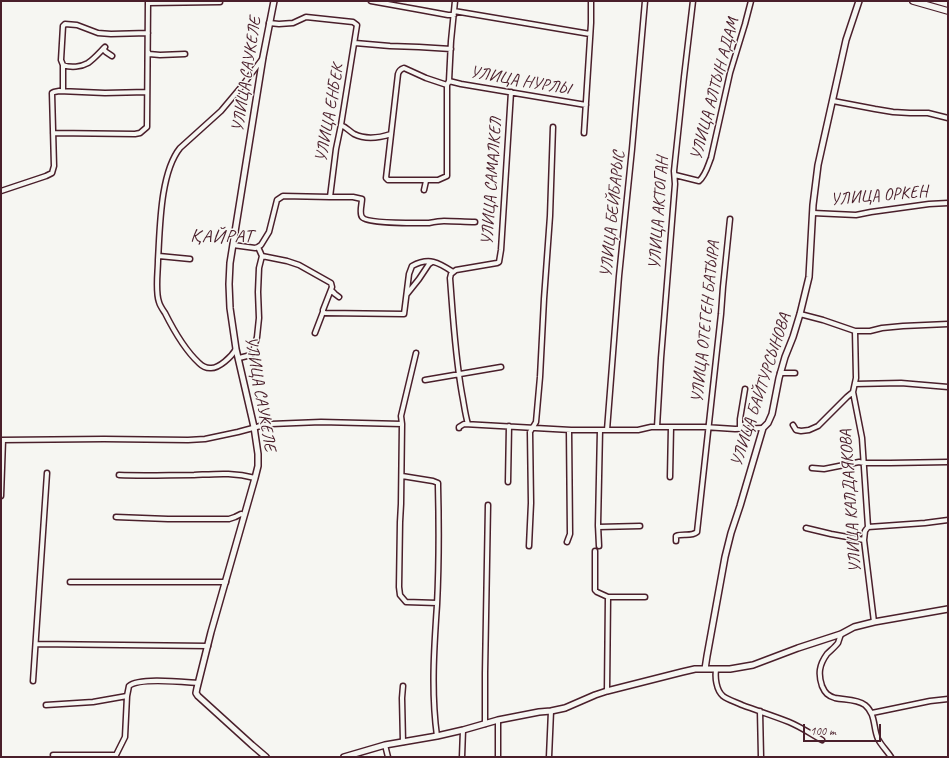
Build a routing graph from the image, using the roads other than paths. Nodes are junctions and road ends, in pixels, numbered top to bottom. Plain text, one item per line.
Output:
1 (274, 1) edge
2 (371, 1) edge
3 (455, 1) edge
4 (591, 1) edge
5 (645, 1) edge
6 (692, 1) edge
7 (751, 1) edge
8 (858, 1) edge
9 (913, 1) edge
10 (148, 2) edge
11 (220, 2) edge
12 (948, 11) edge
13 (454, 13) junction
14 (270, 23) junction
15 (148, 32) junction
16 (590, 34) junction
17 (355, 42) junction
18 (451, 49) junction
19 (148, 52) junction
20 (185, 54) dead end
21 (112, 56) dead end
22 (264, 57) junction
23 (63, 65) junction
24 (448, 83) junction
25 (63, 91) junction
26 (147, 92) junction
27 (511, 92) junction
28 (833, 101) junction
29 (586, 105) junction
30 (948, 118) edge
31 (341, 125) junction
32 (553, 128) dead end
33 (53, 133) junction
34 (584, 133) dead end
35 (391, 134) junction
36 (675, 175) junction
37 (426, 181) junction
38 (424, 190) dead end
39 (1, 191) edge
40 (330, 197) junction
41 (948, 204) edge
42 (813, 213) junction
43 (730, 219) dead end
44 (475, 222) dead end
45 (233, 245) junction
46 (258, 247) junction
47 (159, 256) junction
48 (262, 256) junction
49 (190, 259) dead end
50 (433, 261) junction
51 (453, 272) junction
52 (331, 290) junction
53 (407, 295) junction
54 (339, 297) dead end
55 (324, 312) junction
56 (800, 314) junction
57 (948, 324) edge
58 (855, 331) junction
59 (315, 332) dead end
60 (236, 349) junction
61 (416, 353) dead end
62 (239, 358) junction
63 (501, 367) dead end
64 (458, 374) junction
65 (780, 374) junction
66 (795, 374) dead end
67 (425, 380) dead end
68 (855, 384) junction
69 (948, 387) edge
70 (745, 389) dead end
71 (853, 392) junction
72 (402, 424) junction
73 (468, 424) junction
74 (793, 425) dead end
75 (509, 426) junction
76 (254, 427) junction
77 (657, 427) junction
78 (671, 427) junction
79 (708, 427) junction
80 (459, 428) dead end
81 (533, 428) junction
82 (763, 428) junction
83 (740, 429) junction
84 (569, 430) junction
85 (600, 430) junction
86 (607, 430) junction
87 (2, 440) edge
88 (948, 462) edge
89 (864, 463) junction
90 (812, 468) dead end
91 (47, 473) dead end
92 (119, 475) dead end
93 (402, 476) junction
94 (670, 477) dead end
95 (255, 478) junction
96 (508, 482) dead end
97 (1, 496) edge
98 (488, 505) dead end
99 (244, 515) junction
100 (116, 517) dead end
101 (948, 520) edge
102 (640, 526) dead end
103 (598, 527) junction
104 (868, 527) junction
105 (806, 528) dead end
106 (864, 540) junction
107 (676, 541) dead end
108 (567, 542) dead end
109 (529, 546) dead end
110 (599, 546) dead end
111 (595, 551) dead end
112 (70, 582) dead end
113 (226, 582) junction
114 (608, 597) junction
115 (645, 597) dead end
116 (437, 603) junction
117 (948, 609) edge
118 (874, 622) junction
119 (841, 634) junction
120 (36, 644) junction
121 (208, 646) junction
122 (705, 669) junction
123 (716, 670) junction
124 (33, 681) dead end
125 (198, 683) junction
126 (403, 686) dead end
127 (607, 691) junction
128 (127, 696) junction
129 (948, 699) edge
130 (46, 705) dead end
131 (551, 711) junction
132 (760, 711) junction
133 (872, 713) junction
134 (498, 720) junction
135 (485, 724) junction
136 (463, 730) junction
137 (438, 736) junction
138 (822, 740) dead end
139 (403, 742) junction
140 (385, 745) junction
141 (53, 755) dead end
142 (116, 756) edge
143 (266, 757) edge
144 (344, 757) edge
145 (388, 757) edge
146 (462, 757) edge
147 (498, 757) edge
148 (549, 757) edge
149 (761, 757) edge
150 (891, 757) edge

1 - 14 street, УЛИЦА САУКЕЛЕ
2 - 13 street
3 - 13 street
4 - 16 street
5 - 86 street, УЛИЦА БЕЙБАРЫС
6 - 36 street, УЛИЦА АКТОГАН
7 - 36 street, УЛИЦА АЛТЫН АДАМ
8 - 28 street, УЛИЦА БАЙТУРСЫНОВА
9 - 12 main road
10 - 11 street
10 - 15 street
13 - 16 street
13 - 18 street
14 - 17 street
14 - 22 street, УЛИЦА САУКЕЛЕ
15 - 19 street
15 - 23 street
16 - 29 street
17 - 18 street, УЛИЦА ЕНБЕК
17 - 31 street, УЛИЦА ЕНБЕК
18 - 24 street
19 - 20 street
19 - 26 street
21 - 23 street
22 - 45 street, УЛИЦА САУКЕЛЕ
22 - 47 street
23 - 25 street
24 - 27 street, УЛИЦА НУРЛЫ
24 - 35 street, УЛИЦА НУРЛЫ
24 - 37 street
25 - 26 street
25 - 33 street
26 - 33 street
27 - 29 street, УЛИЦА НУРЛЫ
27 - 51 street, УЛИЦА САМАЛКЕЛ
28 - 30 street
28 - 42 street, УЛИЦА БАЙТУРСЫНОВА
29 - 34 street
31 - 35 street
31 - 40 street, УЛИЦА ЕНБЕК
32 - 81 street
33 - 39 street
35 - 37 street
36 - 77 street, УЛИЦА АКТОГАН
37 - 38 street
40 - 44 street
40 - 46 street
41 - 42 street, УЛИЦА ОРКЕН
42 - 56 street, УЛИЦА БАЙТУРСЫНОВА
43 - 79 street, УЛИЦА ОТЕГЕН БАТЫРА
45 - 46 street
45 - 60 street, УЛИЦА САУКЕЛЕ
46 - 48 street
47 - 49 street
47 - 60 street
48 - 52 street
48 - 62 street
50 - 51 street
50 - 53 street
50 - 53 street
51 - 64 street
52 - 54 street
52 - 55 street
53 - 55 street
55 - 59 street
56 - 58 street
56 - 65 street, УЛИЦА БАЙТУРСЫНОВА
57 - 58 street
58 - 68 street, УЛИЦА КАЛДАЯКОВА
60 - 62 street, УЛИЦА САУКЕЛЕ
61 - 72 street
62 - 76 street, УЛИЦА САУКЕЛЕ
63 - 64 street
64 - 67 street
64 - 73 street
65 - 66 street
65 - 82 street, УЛИЦА БАЙТУРСЫНОВА
68 - 69 street
68 - 71 street, УЛИЦА КАЛДАЯКОВА
70 - 83 street
71 - 74 street
71 - 89 street, УЛИЦА КАЛДАЯКОВА
72 - 76 street
72 - 93 street
73 - 75 street
73 - 80 street
75 - 81 street
75 - 96 street
76 - 87 street
76 - 95 street, УЛИЦА САУКЕЛЕ
77 - 78 street
77 - 86 street
78 - 79 street
78 - 94 street
79 - 83 street
79 - 107 street, УЛИЦА ОТЕГЕН БАТЫРА
81 - 84 street
81 - 109 street
82 - 83 street
82 - 122 street, УЛИЦА БАЙТУРСЫНОВА
84 - 85 street
84 - 108 street
85 - 86 street
85 - 103 street
87 - 97 street
88 - 89 street
89 - 90 street
89 - 104 street, УЛИЦА КАЛДАЯКОВА
91 - 120 street
92 - 95 street
93 - 116 street
93 - 116 street
95 - 99 street, УЛИЦА САУКЕЛЕ
98 - 135 street
99 - 100 street
99 - 113 street, УЛИЦА САУКЕЛЕ
101 - 104 street
102 - 103 street
103 - 110 street
104 - 106 street, УЛИЦА КАЛДАЯКОВА
105 - 106 street
106 - 118 street, УЛИЦА КАЛДАЯКОВА
111 - 114 street
112 - 113 street
113 - 121 street, УЛИЦА САУКЕЛЕ
114 - 115 street
114 - 127 street
116 - 137 street
117 - 118 street
118 - 119 street
119 - 123 street
119 - 133 street
120 - 121 street
120 - 124 street
121 - 125 street, УЛИЦА САУКЕЛЕ
122 - 123 street
122 - 127 street
123 - 132 street
125 - 128 street
125 - 143 street, УЛИЦА САУКЕЛЕ
126 - 139 street
127 - 131 street
128 - 130 street
128 - 142 street
129 - 133 street
131 - 134 street
131 - 148 street
132 - 138 street
132 - 149 street
133 - 150 street
134 - 135 street
134 - 147 street
135 - 136 street
136 - 137 street
136 - 146 street
137 - 139 street
139 - 140 street
140 - 144 street
140 - 145 street
141 - 142 street

